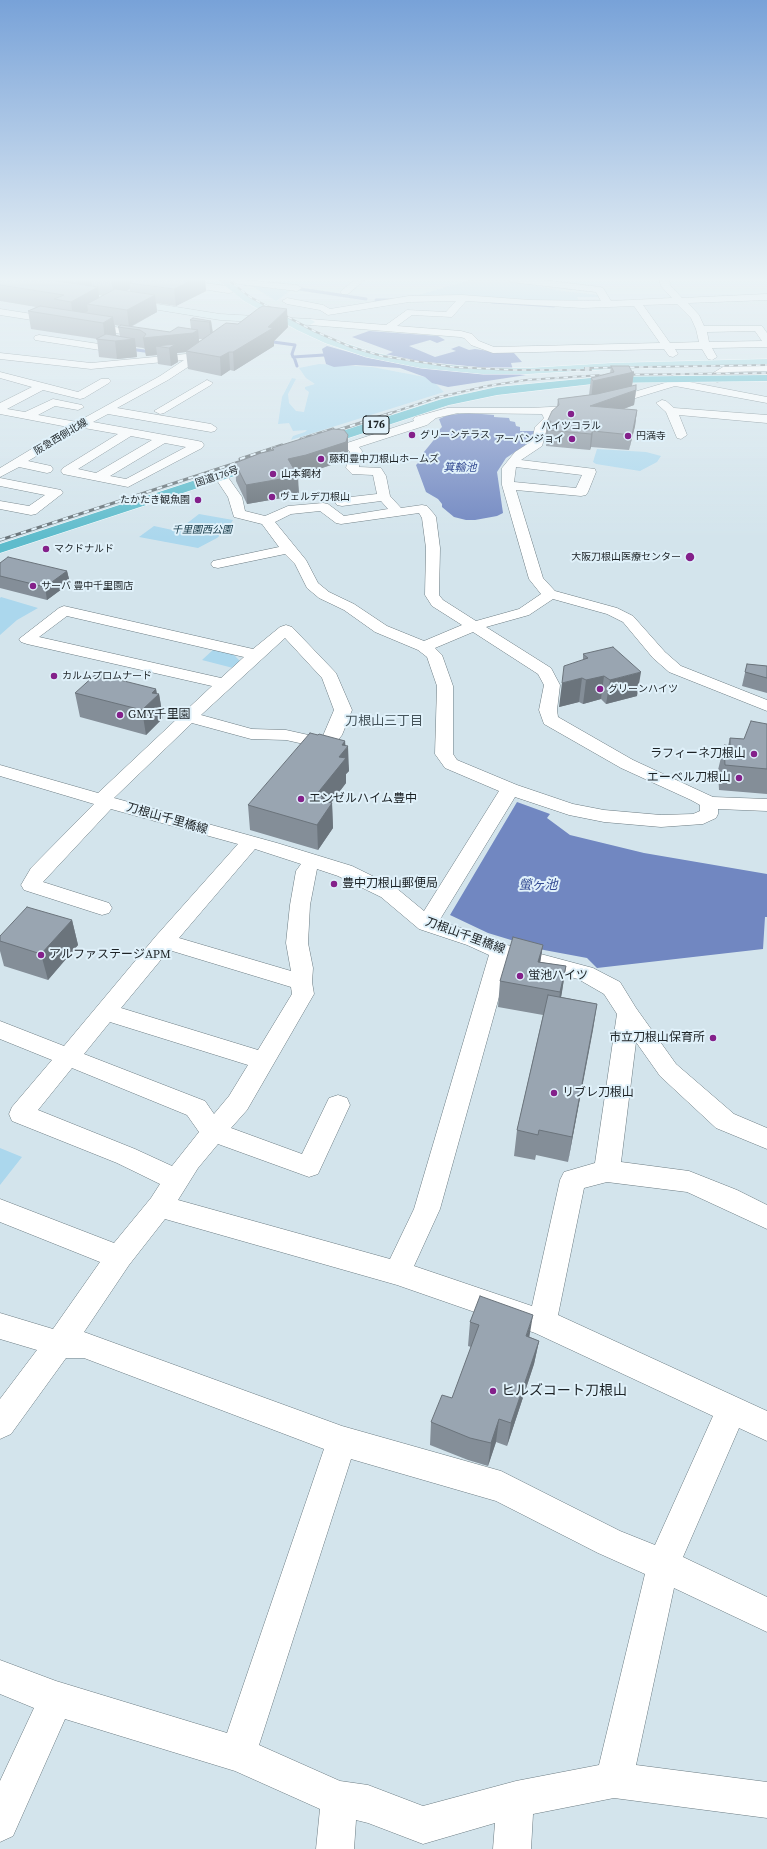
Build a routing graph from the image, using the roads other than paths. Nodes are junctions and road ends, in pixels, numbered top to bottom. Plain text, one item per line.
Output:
1 (12, 365) edge
2 (55, 365) edge
3 (99, 365) edge
4 (185, 365) edge
5 (427, 365) edge
6 (541, 365) edge
7 (563, 365) edge
8 (661, 365) edge
9 (612, 366) junction
10 (513, 368) junction
11 (767, 368) edge
12 (0, 372) edge
13 (0, 376) edge
14 (80, 376) dead end
15 (717, 378) junction
16 (767, 378) edge
17 (14, 379) junction
18 (635, 379) junction
19 (26, 381) junction
20 (105, 381) dead end
21 (673, 381) junction
22 (157, 382) junction
23 (67, 383) dead end
24 (207, 383) dead end
25 (0, 386) edge
26 (42, 386) junction
27 (56, 389) junction
28 (195, 389) junction
29 (640, 393) junction
30 (134, 394) junction
31 (767, 400) edge
32 (174, 402) junction
33 (0, 410) edge
34 (105, 411) junction
35 (160, 411) dead end
36 (547, 411) junction
37 (670, 411) junction
38 (432, 415) junction
39 (27, 416) junction
40 (767, 419) edge
41 (80, 425) junction
42 (211, 428) dead end
43 (128, 433) junction
44 (681, 435) dead end
45 (334, 438) junction
46 (163, 439) junction
47 (306, 448) edge
48 (40, 449) junction
49 (54, 452) dead end
50 (277, 457) edge
51 (17, 463) junction
52 (513, 463) junction
53 (47, 469) dead end
54 (0, 473) edge
55 (98, 476) junction
56 (220, 476) junction
57 (0, 482) edge
58 (508, 485) junction
59 (384, 497) junction
60 (342, 502) dead end
61 (0, 505) edge
62 (398, 512) junction
63 (267, 521) junction
64 (288, 548) junction
65 (0, 549) edge
66 (218, 564) dead end
67 (550, 594) junction
68 (474, 626) junction
69 (424, 647) junction
70 (256, 655) junction
71 (224, 684) junction
72 (767, 706) edge
73 (189, 717) junction
74 (0, 770) edge
75 (510, 789) junction
76 (104, 801) junction
77 (709, 803) junction
78 (767, 805) edge
79 (250, 843) junction
80 (313, 860) junction
81 (102, 908) dead end
82 (426, 924) junction
83 (164, 941) junction
84 (501, 951) junction
85 (301, 982) junction
86 (106, 1012) junction
87 (628, 1014) junction
88 (0, 1030) edge
89 (69, 1058) junction
90 (264, 1062) junction
91 (338, 1105) dead end
92 (213, 1132) junction
93 (767, 1139) edge
94 (607, 1171) junction
95 (176, 1179) junction
96 (160, 1206) junction
97 (0, 1210) edge
98 (767, 1218) edge
99 (119, 1257) junction
100 (397, 1273) junction
101 (542, 1322) junction
102 (0, 1326) edge
103 (59, 1344) junction
104 (732, 1409) junction
105 (0, 1424) edge
106 (767, 1426) edge
107 (342, 1441) junction
108 (663, 1565) junction
109 (767, 1615) edge
110 (0, 1677) edge
111 (56, 1699) junction
112 (238, 1754) junction
113 (614, 1780) junction
114 (339, 1799) junction
115 (516, 1799) junction
116 (767, 1800) edge
117 (0, 1823) edge
118 (335, 1849) edge
119 (512, 1849) edge

1 - 12 street
2 - 19 street
3 - 14 street
4 - 22 street, 阪急西側北線
5 - 10 main road
6 - 10 main road
7 - 9 main road
8 - 9 main road
9 - 10 main road
11 - 15 street
13 - 17 street
15 - 16 highway, 176
15 - 21 highway, 176
17 - 19 street
17 - 25 street
18 - 21 highway, 176
18 - 29 street
18 - 45 highway, 176
19 - 26 street
20 - 27 street
21 - 29 street
21 - 31 street
22 - 28 street
22 - 30 street, 阪急西側北線
23 - 27 street
24 - 28 street
26 - 27 street
26 - 33 street
28 - 32 street
29 - 36 street
29 - 37 street
30 - 32 street
30 - 34 street, 阪急西側北線
32 - 35 street
33 - 39 street
34 - 39 street
34 - 41 street, 阪急西側北線
34 - 42 street
36 - 38 street
36 - 52 street
37 - 40 street
37 - 44 street
38 - 45 street
38 - 59 street
39 - 41 street
41 - 43 street
41 - 48 street, 阪急西側北線
43 - 46 street
43 - 55 street
45 - 47 highway, 176
46 - 55 street
46 - 55 street
48 - 49 street
48 - 51 street, 阪急西側北線
50 - 56 highway, 国道176号
51 - 53 street
51 - 54 street, 阪急西側北線
52 - 58 street
52 - 58 street
56 - 63 street
56 - 65 highway, 国道176号
57 - 61 street
58 - 67 street
59 - 60 street
59 - 62 street
62 - 63 street
62 - 68 street
63 - 64 street
64 - 66 street
64 - 69 street
67 - 68 street
67 - 72 street
68 - 69 street
68 - 77 street
69 - 75 street
70 - 71 street
70 - 71 street
70 - 73 street
71 - 73 street
73 - 76 street
74 - 76 street, 刀根山千里橋線
75 - 77 street
75 - 82 street
76 - 79 street, 刀根山千里橋線
76 - 81 street
77 - 78 street
79 - 80 street, 刀根山千里橋線
79 - 83 street
80 - 82 street, 刀根山千里橋線
80 - 85 street
82 - 84 street, 刀根山千里橋線
83 - 85 street
83 - 86 street
84 - 87 street, 刀根山千里橋線
84 - 100 street
85 - 90 street
86 - 89 street
86 - 90 street
87 - 93 street, 刀根山千里橋線
87 - 94 street
88 - 89 street
89 - 92 street
89 - 95 street
90 - 92 street
91 - 92 street
92 - 95 street
94 - 98 street
94 - 101 street
95 - 96 street
96 - 99 street
96 - 100 street
97 - 99 street
99 - 103 street
100 - 101 street
101 - 104 street
102 - 103 street
103 - 105 street
103 - 107 street
104 - 106 street
104 - 108 street
107 - 108 street
107 - 112 street
108 - 109 street
108 - 113 street
110 - 111 street
111 - 112 street
111 - 117 street
112 - 114 street
113 - 115 street
113 - 116 street
114 - 115 street
114 - 118 street
115 - 119 street

